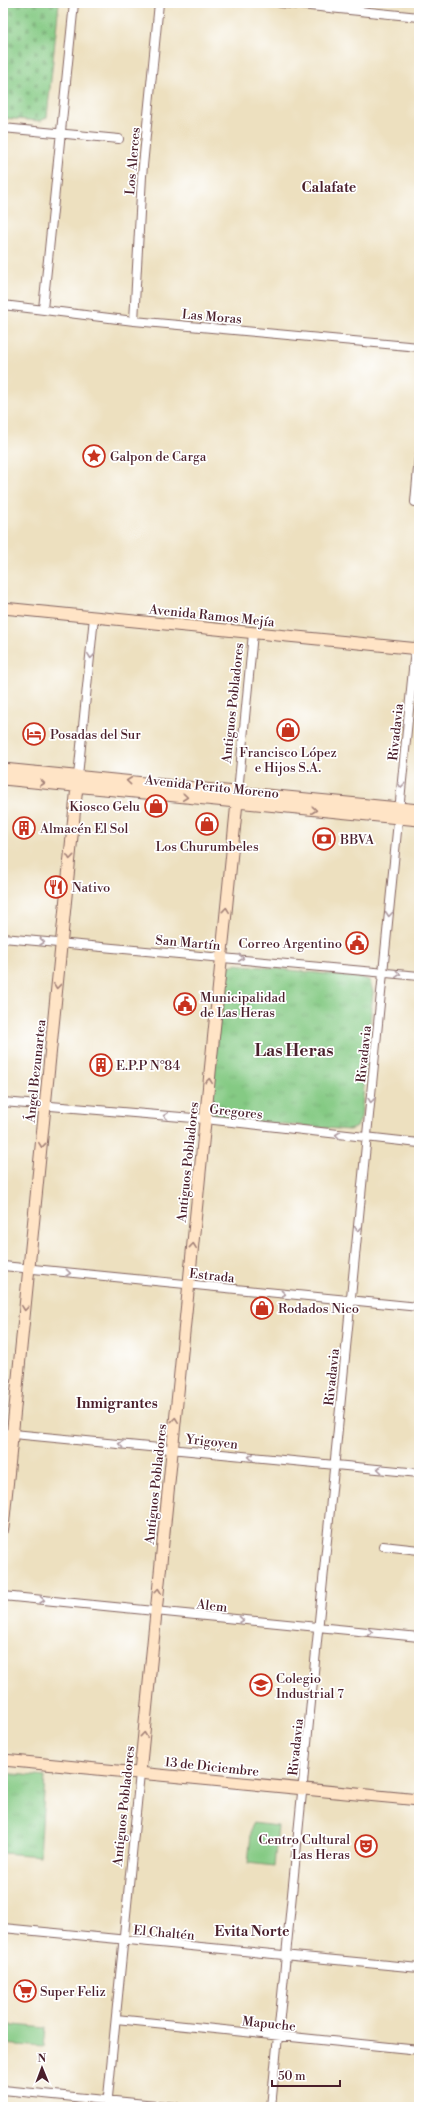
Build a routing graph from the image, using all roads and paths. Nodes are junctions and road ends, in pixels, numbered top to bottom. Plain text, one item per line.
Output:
1 (74, 3) edge
2 (159, 3) edge
3 (280, 3) edge
4 (419, 17) edge
5 (3, 128) edge
6 (61, 134) junction
7 (119, 139) dead end
8 (3, 306) edge
9 (43, 310) junction
10 (134, 321) junction
11 (419, 347) edge
12 (419, 457) edge
13 (414, 502) dead end
14 (3, 608) edge
15 (94, 617) junction
16 (253, 633) junction
17 (417, 649) edge
18 (3, 769) edge
19 (3, 779) edge
20 (78, 782) junction
21 (237, 797) junction
22 (419, 810) edge
23 (399, 813) junction
24 (419, 820) edge
25 (3, 938) edge
26 (62, 944) junction
27 (221, 956) junction
28 (384, 972) junction
29 (419, 976) edge
30 (3, 1102) edge
31 (45, 1106) junction
32 (205, 1120) junction
33 (367, 1138) junction
34 (419, 1143) edge
35 (3, 1266) edge
36 (29, 1269) junction
37 (189, 1285) junction
38 (351, 1300) junction
39 (419, 1307) edge
40 (8, 1433) edge
41 (172, 1449) junction
42 (335, 1465) junction
43 (419, 1473) edge
44 (3, 1528) edge
45 (383, 1546) dead end
46 (419, 1550) edge
47 (3, 1596) edge
48 (156, 1611) junction
49 (319, 1627) junction
50 (419, 1637) edge
51 (3, 1760) edge
52 (140, 1773) junction
53 (303, 1789) junction
54 (419, 1800) edge
55 (3, 1928) edge
56 (124, 1940) junction
57 (286, 1955) junction
58 (419, 1968) edge
59 (116, 2019) junction
60 (279, 2036) junction
61 (419, 2050) edge
62 (3, 2090) edge
63 (107, 2104) edge
64 (176, 2107) edge
65 (272, 2107) edge

1 - 6 street
2 - 10 street, Los Alerces
3 - 4 street
5 - 6 street
6 - 7 street
6 - 9 street
8 - 9 street, Las Moras
9 - 10 street, Las Moras
10 - 11 street, Las Moras
12 - 13 street
14 - 15 street, Avenida Ramos Mejía
15 - 16 street, Avenida Ramos Mejía
15 -> 20 street, Ángel Bezunartea
16 - 17 street, Avenida Ramos Mejía
16 - 21 street, Antiguos Pobladores
17 -> 23 street, Rivadavia
18 - 20 street, Avenida Perito Moreno
19 -> 20 street, Avenida Perito Moreno
20 - 21 street, Avenida Perito Moreno
20 -> 26 street, Ángel Bezunartea
21 - 23 street, Avenida Perito Moreno
27 -> 21 street, Antiguos Pobladores
22 - 23 street, Avenida Perito Moreno
23 - 24 street, Avenida Perito Moreno
23 -> 28 street, Rivadavia
25 -> 26 street, San Martín
26 - 27 street, San Martín
26 -> 31 street, Ángel Bezunartea
27 -> 28 street, San Martín
32 -> 27 street, Antiguos Pobladores
28 -> 29 street, San Martín
28 -> 33 street, Rivadavia
30 - 31 street, Gregores
32 -> 31 street, Gregores
31 -> 36 street, Ángel Bezunartea
33 -> 32 street, Gregores
37 -> 32 street, Antiguos Pobladores
33 - 34 street, Gregores
33 -> 38 street, Rivadavia
35 - 36 street, Estrada
36 -> 37 street, Estrada
36 -> 40 street, Ángel Bezunartea
37 -> 38 street, Estrada
41 -> 37 street, Antiguos Pobladores
38 - 39 street, Estrada
38 - 42 street, Rivadavia
41 -> 40 street, Yrigoyen
40 - 44 street, Ángel Bezunartea
42 -> 41 street, Yrigoyen
48 -> 41 street, Antiguos Pobladores
43 -> 42 street, Yrigoyen
42 - 49 street, Rivadavia
45 - 46 street
47 -> 48 street, Alem
48 -> 49 street, Alem
52 -> 48 street, Antiguos Pobladores
49 -> 50 street, Alem
49 - 53 street, Rivadavia
51 - 52 street, 13 de Diciembre
52 - 53 street, 13 de Diciembre
52 - 56 street, Antiguos Pobladores
53 - 54 street, 13 de Diciembre
53 - 57 street, Rivadavia
55 - 56 street, El Chaltén
56 - 57 street, El Chaltén
56 - 59 street, Antiguos Pobladores
57 - 58 street, El Chaltén
57 - 60 street, Rivadavia
59 - 60 street, Mapuche
59 - 63 street, Antiguos Pobladores
60 - 61 street, Mapuche
60 - 65 street, Rivadavia
62 - 63 street
63 - 64 street

